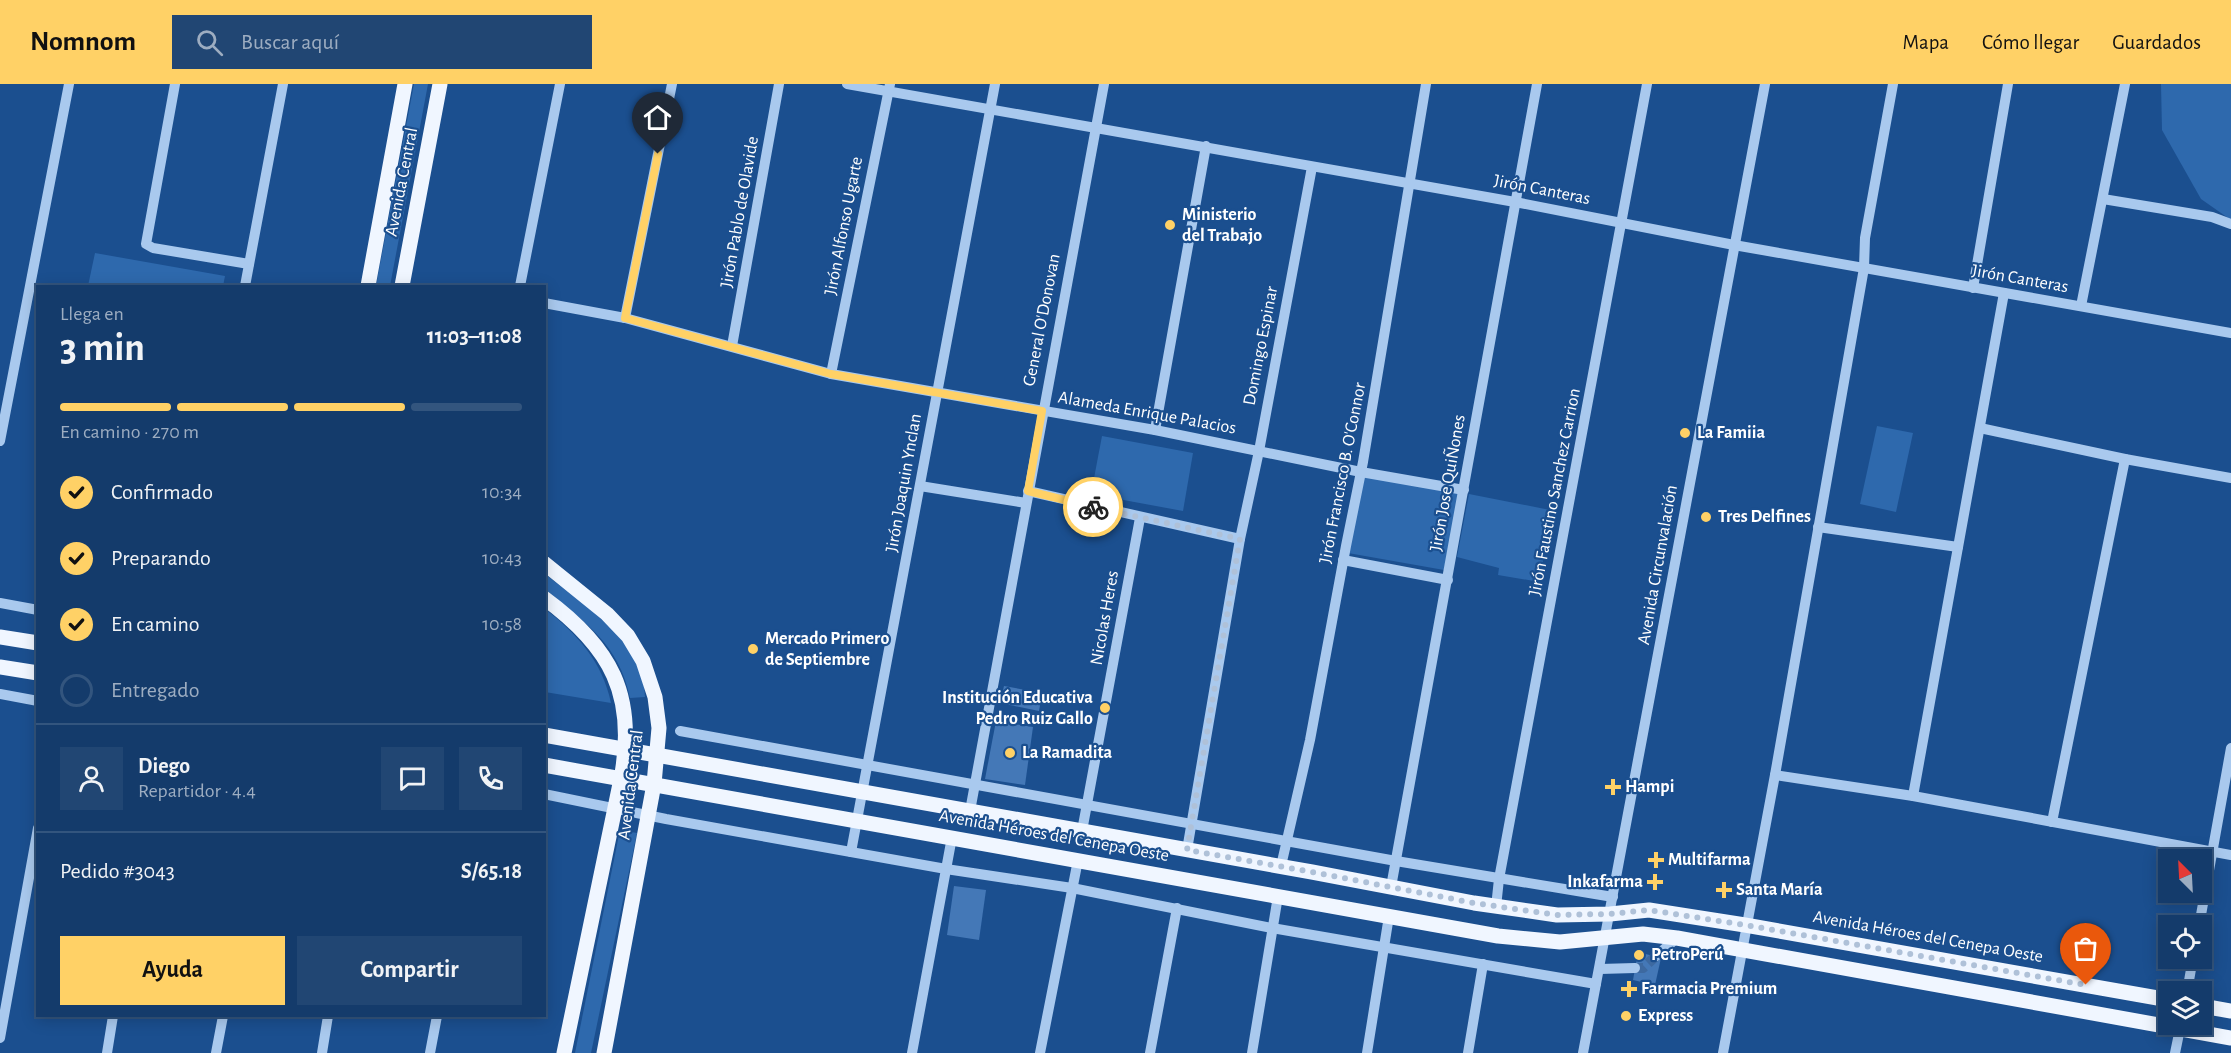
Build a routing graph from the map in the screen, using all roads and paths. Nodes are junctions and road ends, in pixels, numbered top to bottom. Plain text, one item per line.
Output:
1 (69, 84) edge
2 (175, 84) edge
3 (283, 84) edge
4 (405, 84) edge
5 (440, 84) edge
6 (561, 84) edge
7 (672, 84) edge
8 (779, 84) edge
9 (846, 84) edge
10 (995, 84) edge
11 (1104, 84) edge
12 (1426, 84) edge
13 (1537, 84) edge
14 (1647, 84) edge
15 (1765, 84) edge
16 (1893, 84) edge
17 (2008, 84) edge
18 (2125, 84) edge
19 (889, 88) edge
20 (991, 110) junction
21 (1096, 128) junction
22 (1206, 146) junction
23 (1312, 167) junction
24 (1410, 183) junction
25 (2103, 199) junction
26 (1515, 202) junction
27 (1622, 222) junction
28 (2231, 224) edge
29 (1734, 245) junction
30 (249, 264) junction
31 (1863, 268) junction
32 (245, 285) edge
33 (368, 285) edge
34 (402, 285) edge
35 (520, 285) edge
36 (1973, 288) junction
37 (2004, 293) junction
38 (546, 303) edge
39 (2081, 306) junction
40 (625, 318) junction
41 (2231, 333) edge
42 (732, 346) junction
43 (831, 374) junction
44 (937, 394) junction
45 (1042, 411) junction
46 (1980, 428) junction
47 (1155, 430) junction
48 (0, 441) edge
49 (1259, 451) junction
50 (2124, 459) junction
51 (1361, 472) junction
52 (2231, 478) edge
53 (920, 486) junction
54 (1464, 490) junction
55 (1028, 491) junction
56 (1026, 503) junction
57 (1140, 518) junction
58 (1818, 527) junction
59 (1240, 539) junction
60 (1958, 547) junction
61 (1343, 560) junction
62 (546, 565) edge
63 (1448, 580) junction
64 (546, 600) edge
65 (0, 603) edge
66 (36, 610) edge
67 (0, 637) edge
68 (36, 643) edge
69 (0, 667) edge
70 (36, 673) edge
71 (0, 694) edge
72 (36, 701) edge
73 (680, 731) dead end
74 (546, 735) edge
75 (2231, 748) edge
76 (627, 750) junction
77 (658, 756) junction
78 (869, 764) junction
79 (546, 765) edge
80 (1775, 775) junction
81 (621, 779) junction
82 (654, 784) junction
83 (975, 784) junction
84 (864, 792) junction
85 (546, 794) edge
86 (1913, 796) junction
87 (1087, 804) junction
88 (615, 807) junction
89 (970, 811) junction
90 (648, 816) junction
91 (858, 820) junction
92 (2052, 822) junction
93 (1192, 823) junction
94 (1082, 831) junction
95 (952, 837) junction
96 (36, 839) edge
97 (1287, 841) junction
98 (1187, 850) junction
99 (851, 852) junction
100 (2213, 852) junction
101 (2231, 855) edge
102 (1078, 860) junction
103 (1396, 861) junction
104 (1281, 866) junction
105 (946, 869) junction
106 (1499, 879) junction
107 (1391, 887) junction
108 (1072, 888) junction
109 (1278, 896) junction
110 (1613, 897) junction
111 (1496, 906) junction
112 (1177, 909) junction
113 (1610, 914) junction
114 (2201, 915) edge
115 (1389, 916) junction
116 (1745, 925) junction
117 (1272, 928) junction
118 (1606, 938) junction
119 (1677, 938) junction
120 (1384, 946) junction
121 (1741, 950) junction
122 (1656, 956) tunnel mouth
123 (1483, 964) junction
124 (1635, 968) tunnel mouth
125 (1600, 969) junction
126 (1596, 984) junction
127 (2158, 998) edge
128 (2212, 1008) edge
129 (2231, 1011) edge
130 (113, 1017) edge
131 (223, 1017) edge
132 (328, 1017) edge
133 (437, 1017) edge
134 (2158, 1022) edge
135 (2212, 1034) edge
136 (2178, 1035) edge
137 (0, 1038) edge
138 (2231, 1038) edge
139 (107, 1053) edge
140 (216, 1053) edge
141 (322, 1053) edge
142 (430, 1053) edge
143 (564, 1053) edge
144 (604, 1053) edge
145 (912, 1053) edge
146 (1040, 1053) edge
147 (1150, 1053) edge
148 (1252, 1053) edge
149 (1367, 1053) edge
150 (1468, 1053) edge
151 (1583, 1053) edge
152 (1723, 1053) edge
153 (2175, 1053) edge

1 - 48 street
2 - 30 street
3 - 30 street
4 - 33 main road, Avenida Central
5 - 34 main road, Avenida Central
6 - 35 street
7 - 40 street
8 - 42 street, Jirón Pablo de Olavide
9 - 19 street, Jirón Canteras
10 - 20 street, Jirón Joaquin Ynclan
11 - 21 street, General O'Donovan
12 - 24 street, Jirón Francisco B. O'Connor
13 - 26 street, Jirón Jose QuiÑones
14 - 27 street, Jirón Faustino Sanchez Carrion
15 - 29 street, Avenida Circunvalación
16 - 31 street
17 - 36 street
18 - 25 street
19 - 20 street, Jirón Canteras
19 - 43 street, Jirón Alfonso Ugarte
20 - 21 street, Jirón Canteras
20 - 44 street, Jirón Joaquin Ynclan
21 - 22 street, Jirón Canteras
21 - 45 street, General O'Donovan
22 - 23 street, Jirón Canteras
22 - 47 street
23 - 24 street, Jirón Canteras
23 - 49 street, Domingo Espinar
24 - 26 street, Jirón Canteras
24 - 51 street, Jirón Francisco B. O'Connor
25 - 28 street
25 - 39 street
26 - 27 street, Jirón Canteras
26 - 54 street, Jirón Jose QuiÑones
27 - 29 street, Jirón Canteras
27 - 106 street, Jirón Faustino Sanchez Carrion
29 - 31 street, Jirón Canteras
29 - 110 street, Avenida Circunvalación
30 - 32 street
31 - 36 street, Jirón Canteras
31 - 58 street
36 - 37 street, Jirón Canteras
37 - 39 street, Jirón Canteras
37 - 46 street
38 - 40 street, Alameda Enrique Palacios
39 - 41 street, Jirón Canteras
40 - 42 street, Alameda Enrique Palacios
42 - 43 street, Alameda Enrique Palacios
43 - 44 street, Alameda Enrique Palacios
44 - 45 street, Alameda Enrique Palacios
44 - 53 street, Jirón Joaquin Ynclan
45 - 47 street, Alameda Enrique Palacios
45 - 55 street, General O'Donovan
46 - 50 street
46 - 60 street
47 - 49 street, Alameda Enrique Palacios
49 - 51 street, Alameda Enrique Palacios
49 - 59 street, Domingo Espinar
50 - 52 street
50 - 92 street
51 - 54 street, Alameda Enrique Palacios
51 - 61 street, Jirón Francisco B. O'Connor
53 - 56 street
53 - 78 street, Jirón Joaquin Ynclan
54 - 63 street, Jirón Jose QuiÑones
55 - 56 street, General O'Donovan
55 - 57 street
56 - 83 street, General O'Donovan
57 - 59 street
57 - 87 street, Nicolas Heres
58 - 60 street
58 - 80 street
59 - 93 street, Domingo Espinar
60 - 86 street
61 - 63 street
61 - 97 street, Jirón Francisco B. O'Connor
62 - 77 main road, Avenida Central
63 - 103 street, Jirón Jose QuiÑones
64 - 76 main road, Avenida Central
65 - 66 street
67 - 68 main road
69 - 70 main road
71 - 72 street
73 - 78 street
74 - 76 main road, Avenida Héroes del Cenepa Oeste
75 - 100 street
76 - 77 main road, Avenida Héroes del Cenepa Oeste
76 - 81 main road, Avenida Central
77 - 82 main road, Avenida Central
77 - 84 main road, Avenida Héroes del Cenepa Oeste
78 - 83 street
78 - 84 street, Jirón Joaquin Ynclan
79 - 81 main road, Avenida Héroes del Cenepa Oeste
80 - 86 street
80 - 116 street
81 - 82 main road, Avenida Héroes del Cenepa Oeste
81 - 88 main road, Avenida Central
82 - 90 main road, Avenida Central
82 - 91 main road, Avenida Héroes del Cenepa Oeste
83 - 87 street
83 - 89 street, General O'Donovan
84 - 89 main road, Avenida Héroes del Cenepa Oeste
84 - 91 street, Jirón Joaquin Ynclan
85 - 88 street
86 - 92 street
87 - 93 street
87 - 94 street, Nicolas Heres
88 - 90 street
88 - 143 main road, Avenida Central
89 - 94 main road, Avenida Héroes del Cenepa Oeste
90 - 99 street
90 - 144 main road, Avenida Central
91 - 95 main road, Avenida Héroes del Cenepa Oeste
91 - 99 street, Jirón Joaquin Ynclan
92 - 100 street
93 - 97 street
93 - 98 street, Domingo Espinar
94 - 98 main road, Avenida Héroes del Cenepa Oeste
95 - 102 main road, Avenida Héroes del Cenepa Oeste
95 - 105 street
96 - 137 street
97 - 103 street
97 - 104 street, Jirón Francisco B. O'Connor
98 - 104 main road, Avenida Héroes del Cenepa Oeste
99 - 105 street
100 - 101 street
100 - 114 street
102 - 108 street
102 - 109 main road, Avenida Héroes del Cenepa Oeste
103 - 106 street
103 - 107 street, Jirón Jose QuiÑones
104 - 107 main road, Avenida Héroes del Cenepa Oeste
105 - 108 street
105 - 145 street
106 - 110 street
106 - 111 street, Jirón Faustino Sanchez Carrion
107 - 111 main road, Avenida Héroes del Cenepa Oeste
108 - 112 street
108 - 146 street
109 - 115 main road, Avenida Héroes del Cenepa Oeste
109 - 117 street
110 - 113 street, Avenida Circunvalación
111 - 113 main road, Avenida Héroes del Cenepa Oeste
112 - 117 street
112 - 147 street
113 - 116 main road, Avenida Héroes del Cenepa Oeste
113 - 118 street, Avenida Circunvalación
115 - 118 main road, Avenida Héroes del Cenepa Oeste
115 - 120 street
116 - 121 street
116 - 127 main road, Avenida Héroes del Cenepa Oeste
117 - 120 street
117 - 148 street
118 - 119 main road, Avenida Héroes del Cenepa Oeste
118 - 125 street, Avenida Circunvalación
119 - 121 main road, Avenida Héroes del Cenepa Oeste
119 - 122 street
120 - 123 street
120 - 149 street
121 - 134 main road, Avenida Héroes del Cenepa Oeste
121 - 152 street
123 - 126 street
123 - 150 street
124 - 125 street
125 - 126 street, Avenida Circunvalación
126 - 151 street, Avenida Circunvalación
128 - 129 main road
130 - 139 street
131 - 140 street
132 - 141 street
133 - 142 street
135 - 138 main road, Avenida Héroes del Cenepa Oeste
136 - 153 street

